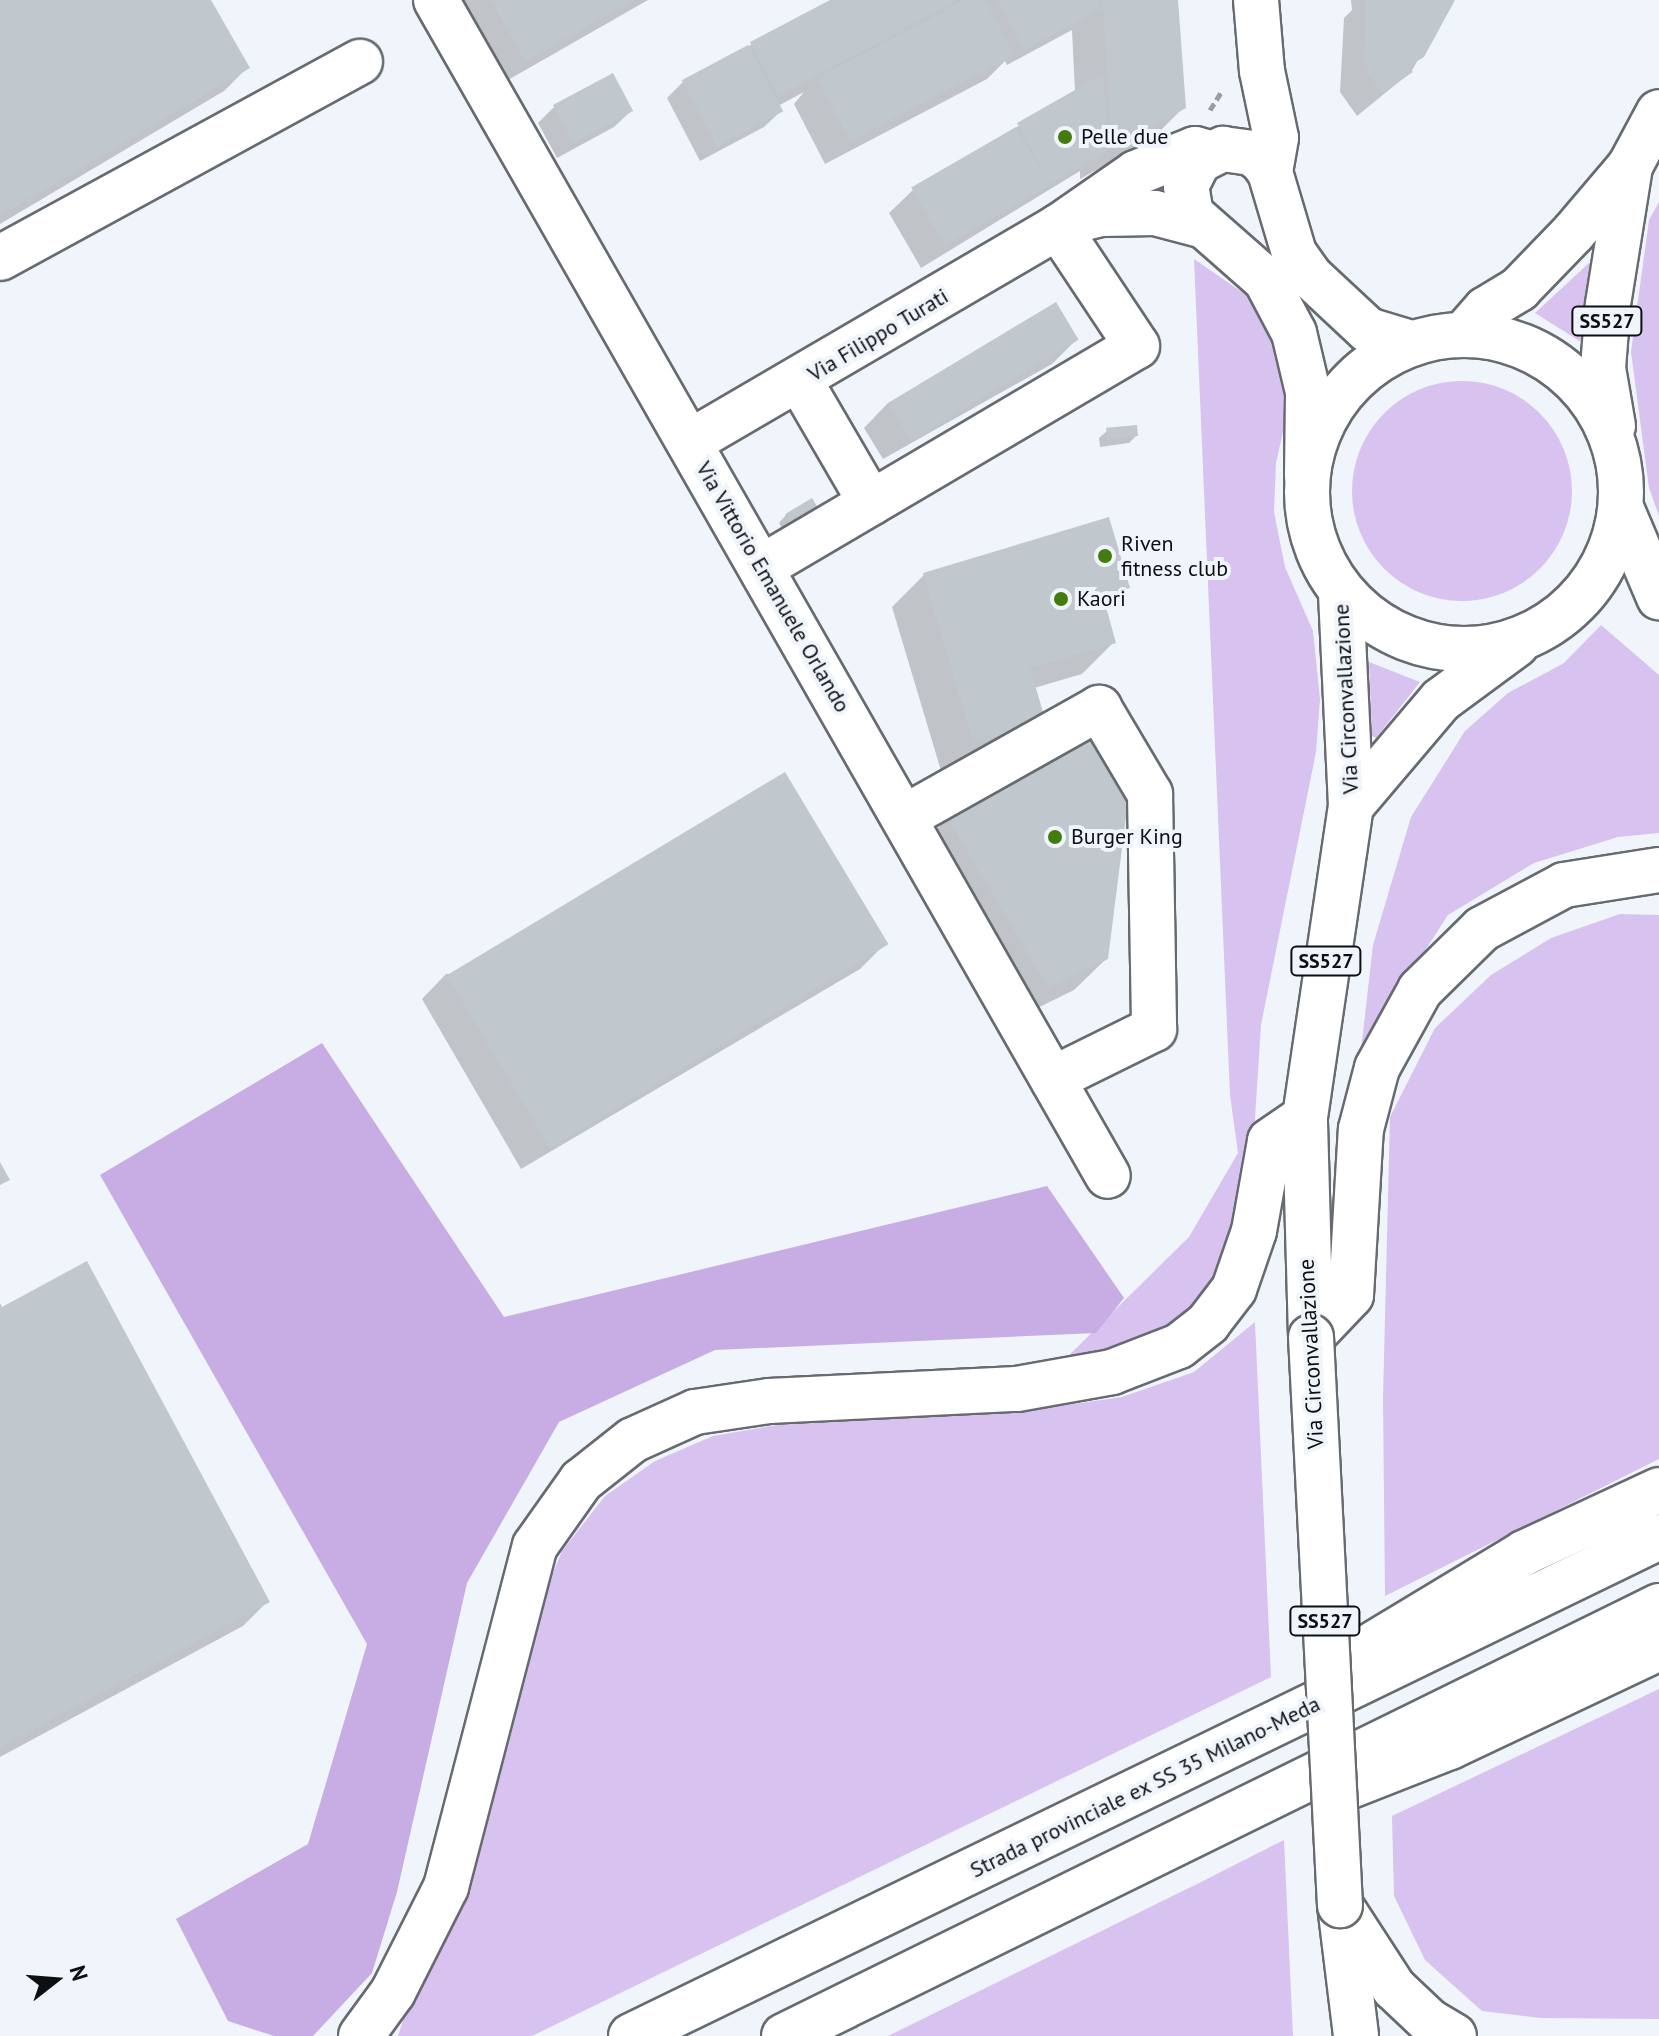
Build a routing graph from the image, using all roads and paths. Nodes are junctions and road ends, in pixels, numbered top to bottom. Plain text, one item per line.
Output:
1 (436, 0) edge
2 (1256, 0) edge
3 (360, 62) dead end
4 (1262, 71) junction
5 (1659, 112) edge
6 (1238, 158) junction
7 (1630, 166) junction
8 (1061, 225) junction
9 (1200, 225) junction
10 (0, 258) edge
11 (1464, 334) junction
12 (1411, 343) junction
13 (800, 381) junction
14 (690, 442) junction
15 (1307, 476) junction
16 (1621, 493) junction
17 (871, 503) junction
18 (762, 567) junction
19 (1341, 591) junction
20 (1659, 597) edge
21 (1523, 639) junction
22 (1351, 806) junction
23 (905, 817) junction
24 (1659, 870) edge
25 (1053, 1079) junction
26 (1305, 1117) junction
27 (1108, 1176) dead end
28 (1311, 1337) junction
29 (1659, 1490) edge
30 (1659, 1537) edge
31 (1659, 1606) edge
32 (1659, 1648) edge
33 (1108, 1805) junction
34 (1126, 1867) junction
35 (1340, 1905) junction
36 (808, 2026) edge
37 (361, 2036) edge
38 (631, 2036) edge
39 (784, 2036) edge
40 (1340, 2036) edge
41 (1356, 2036) edge
42 (1454, 2036) edge

1 - 14 main road, Via Vittorio Emanuele Orlando
2 - 4 main road
3 - 10 main road
4 - 6 main road
4 - 6 path
5 - 7 main road, SS527
6 - 8 main road, Via Filippo Turati
6 - 9 main road
6 - 12 main road
7 - 11 main road, SS527
7 - 16 main road, SS527
8 - 9 main road, Via Filippo Turati
8 - 13 main road, Via Filippo Turati
8 - 17 main road
9 - 15 main road
11 - 12 main road, SS527
11 - 16 main road, SS527
12 - 15 main road, SS527
13 - 14 main road, Via Filippo Turati
13 - 17 main road
14 - 18 main road, Via Vittorio Emanuele Orlando
15 - 19 main road, SS527
16 - 20 main road
16 - 21 main road, SS527
17 - 18 main road
18 - 23 main road, Via Vittorio Emanuele Orlando
19 - 21 main road, SS527
19 - 22 main road, Via Circonvallazione / SS527
21 - 22 main road, Via Circonvallazione / SS527
22 - 26 main road, Via Circonvallazione / SS527
23 - 25 main road, Via Vittorio Emanuele Orlando
23 - 25 main road
24 - 28 main road
25 - 27 main road, Via Vittorio Emanuele Orlando
26 - 28 main road, Via Circonvallazione / SS527
26 - 37 main road
28 - 35 main road, Via Circonvallazione / SS527, bridge
29 - 33 main road
30 - 33 main road, Strada provinciale ex SS 35 Milano-Meda
31 - 34 main road
32 - 34 main road
33 - 38 main road, Strada provinciale ex SS 35 Milano-Meda
34 - 36 main road
35 - 40 main road, Via Circonvallazione / SS527
35 - 41 main road, Via Circonvallazione / SS527
35 - 42 main road
36 - 39 main road

